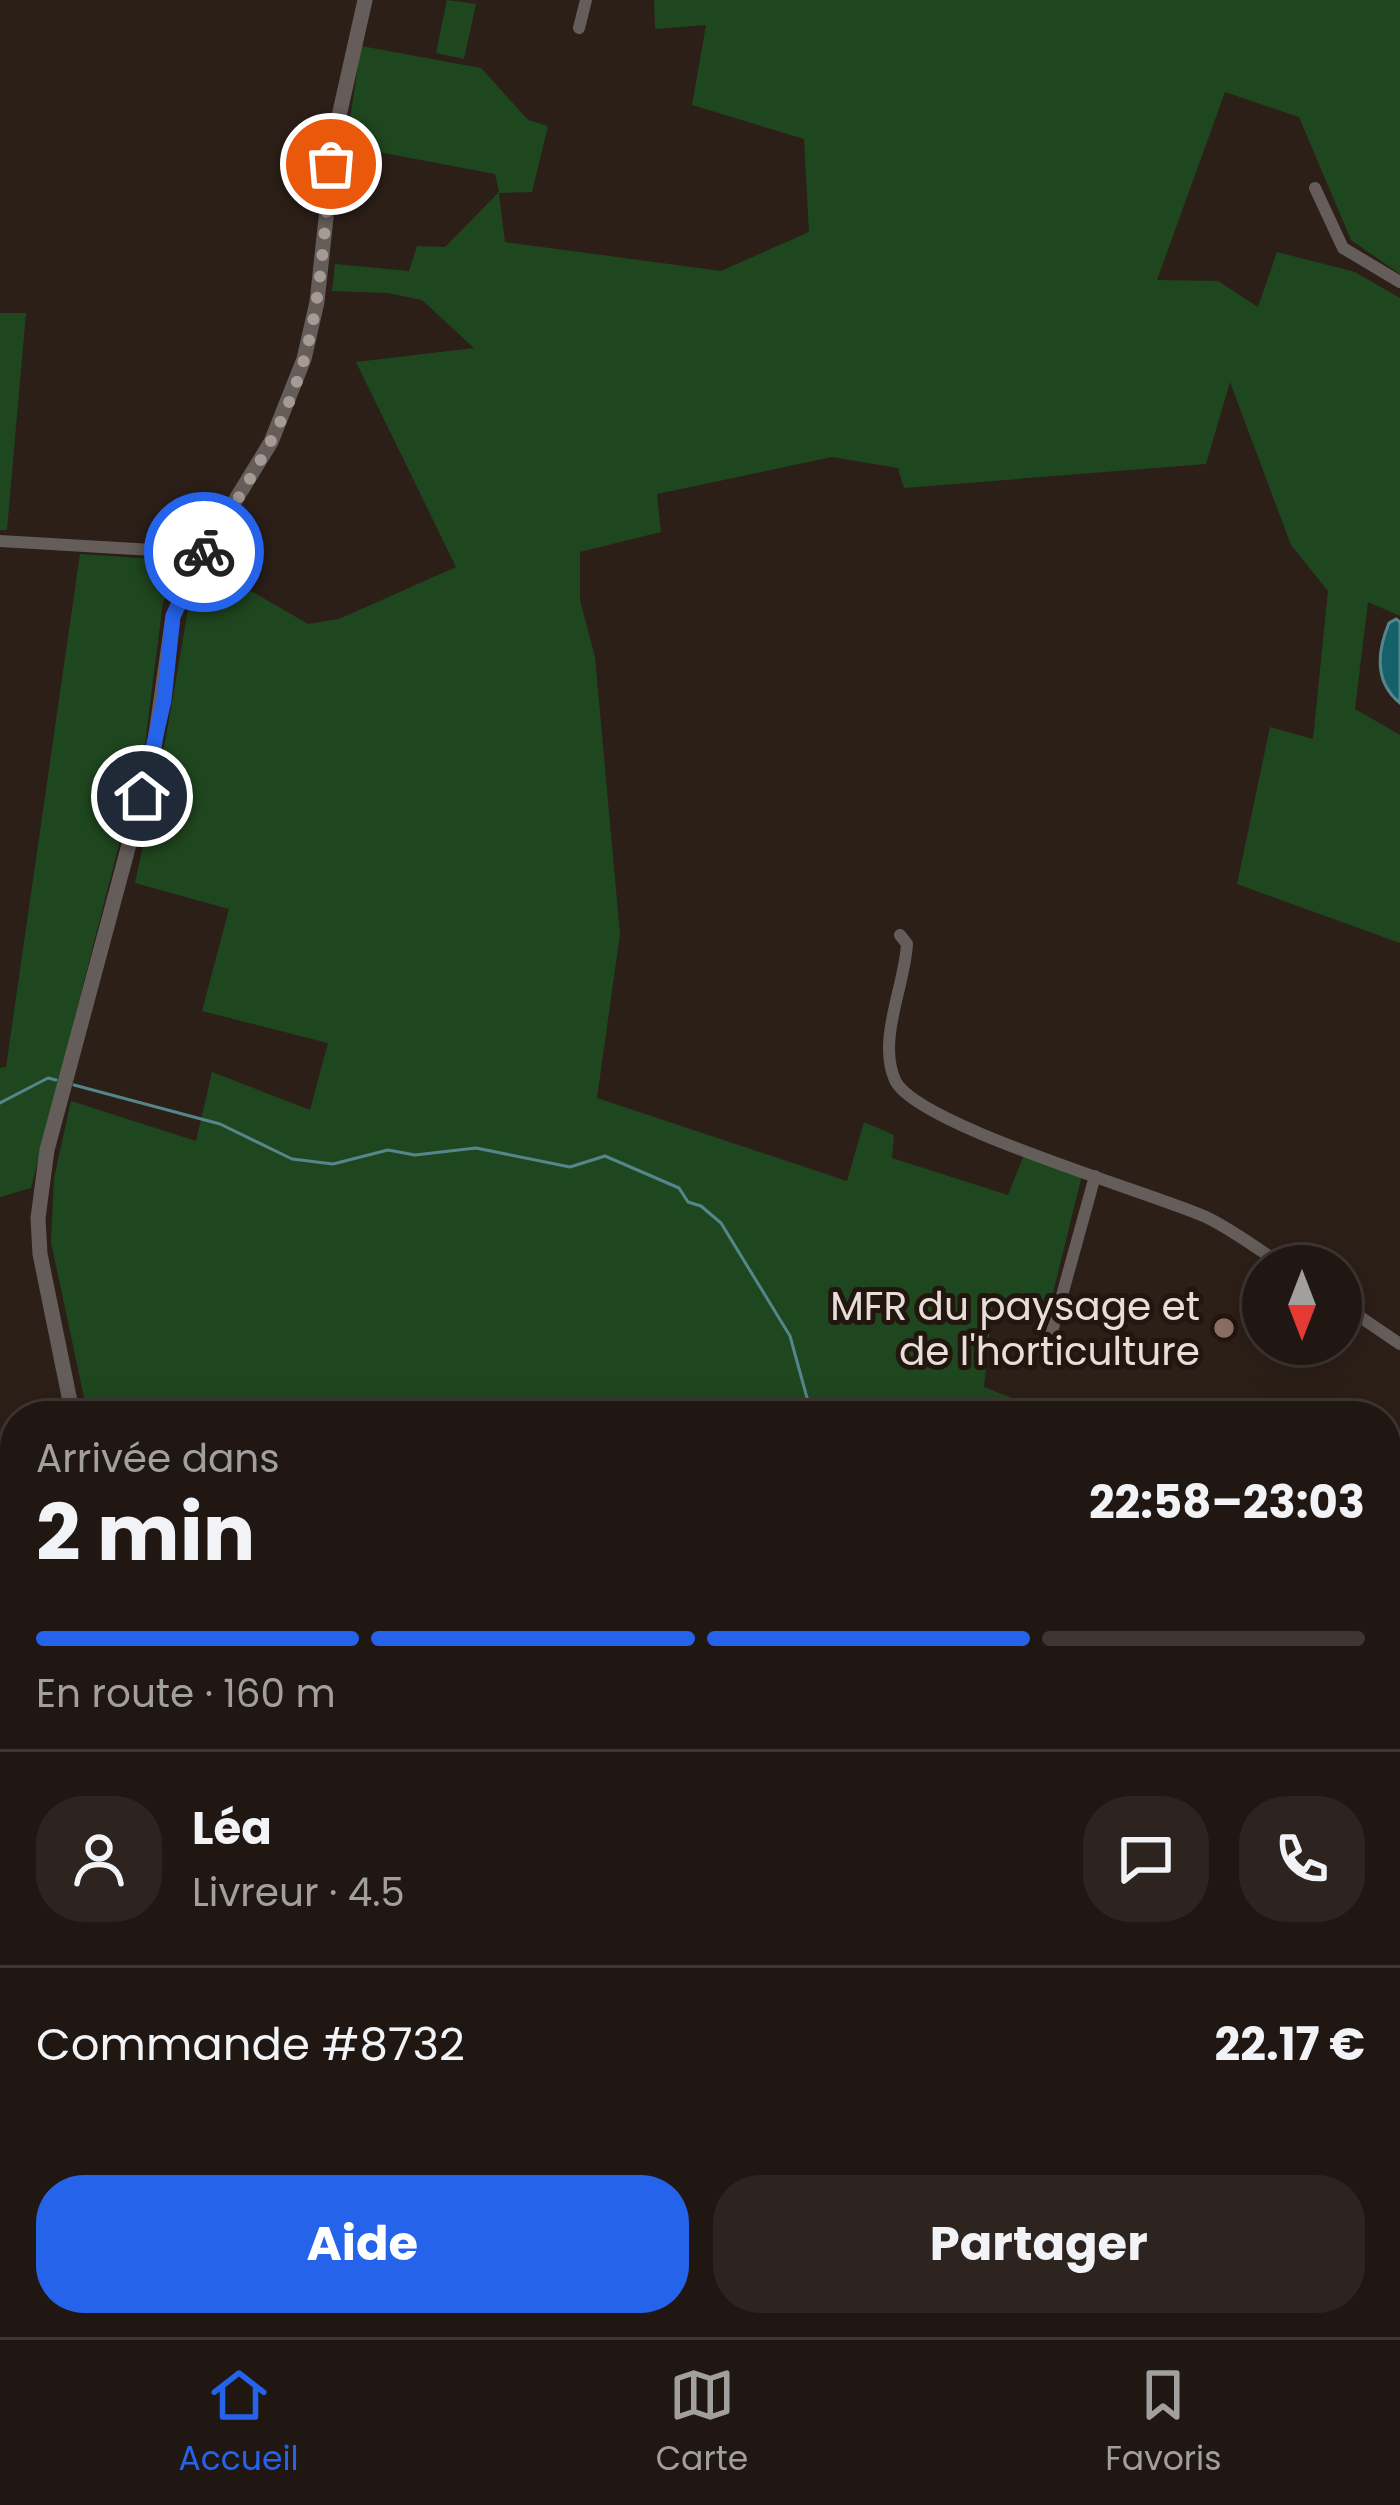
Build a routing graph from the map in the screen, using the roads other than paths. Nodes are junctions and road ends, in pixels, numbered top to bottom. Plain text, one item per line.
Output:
1 (365, 0) edge
2 (586, 0) edge
3 (579, 28) dead end
4 (1316, 188) dead end
5 (1400, 282) edge
6 (0, 541) edge
7 (203, 553) junction
8 (900, 935) dead end
9 (1095, 1176) junction
10 (1251, 1245) edge
11 (1362, 1318) edge
12 (1400, 1344) edge
13 (1045, 1357) dead end
14 (70, 1401) edge

1 - 7 street
2 - 3 street
4 - 5 street
6 - 7 street
7 - 14 street
8 - 9 street
9 - 10 street
9 - 13 street
11 - 12 street

